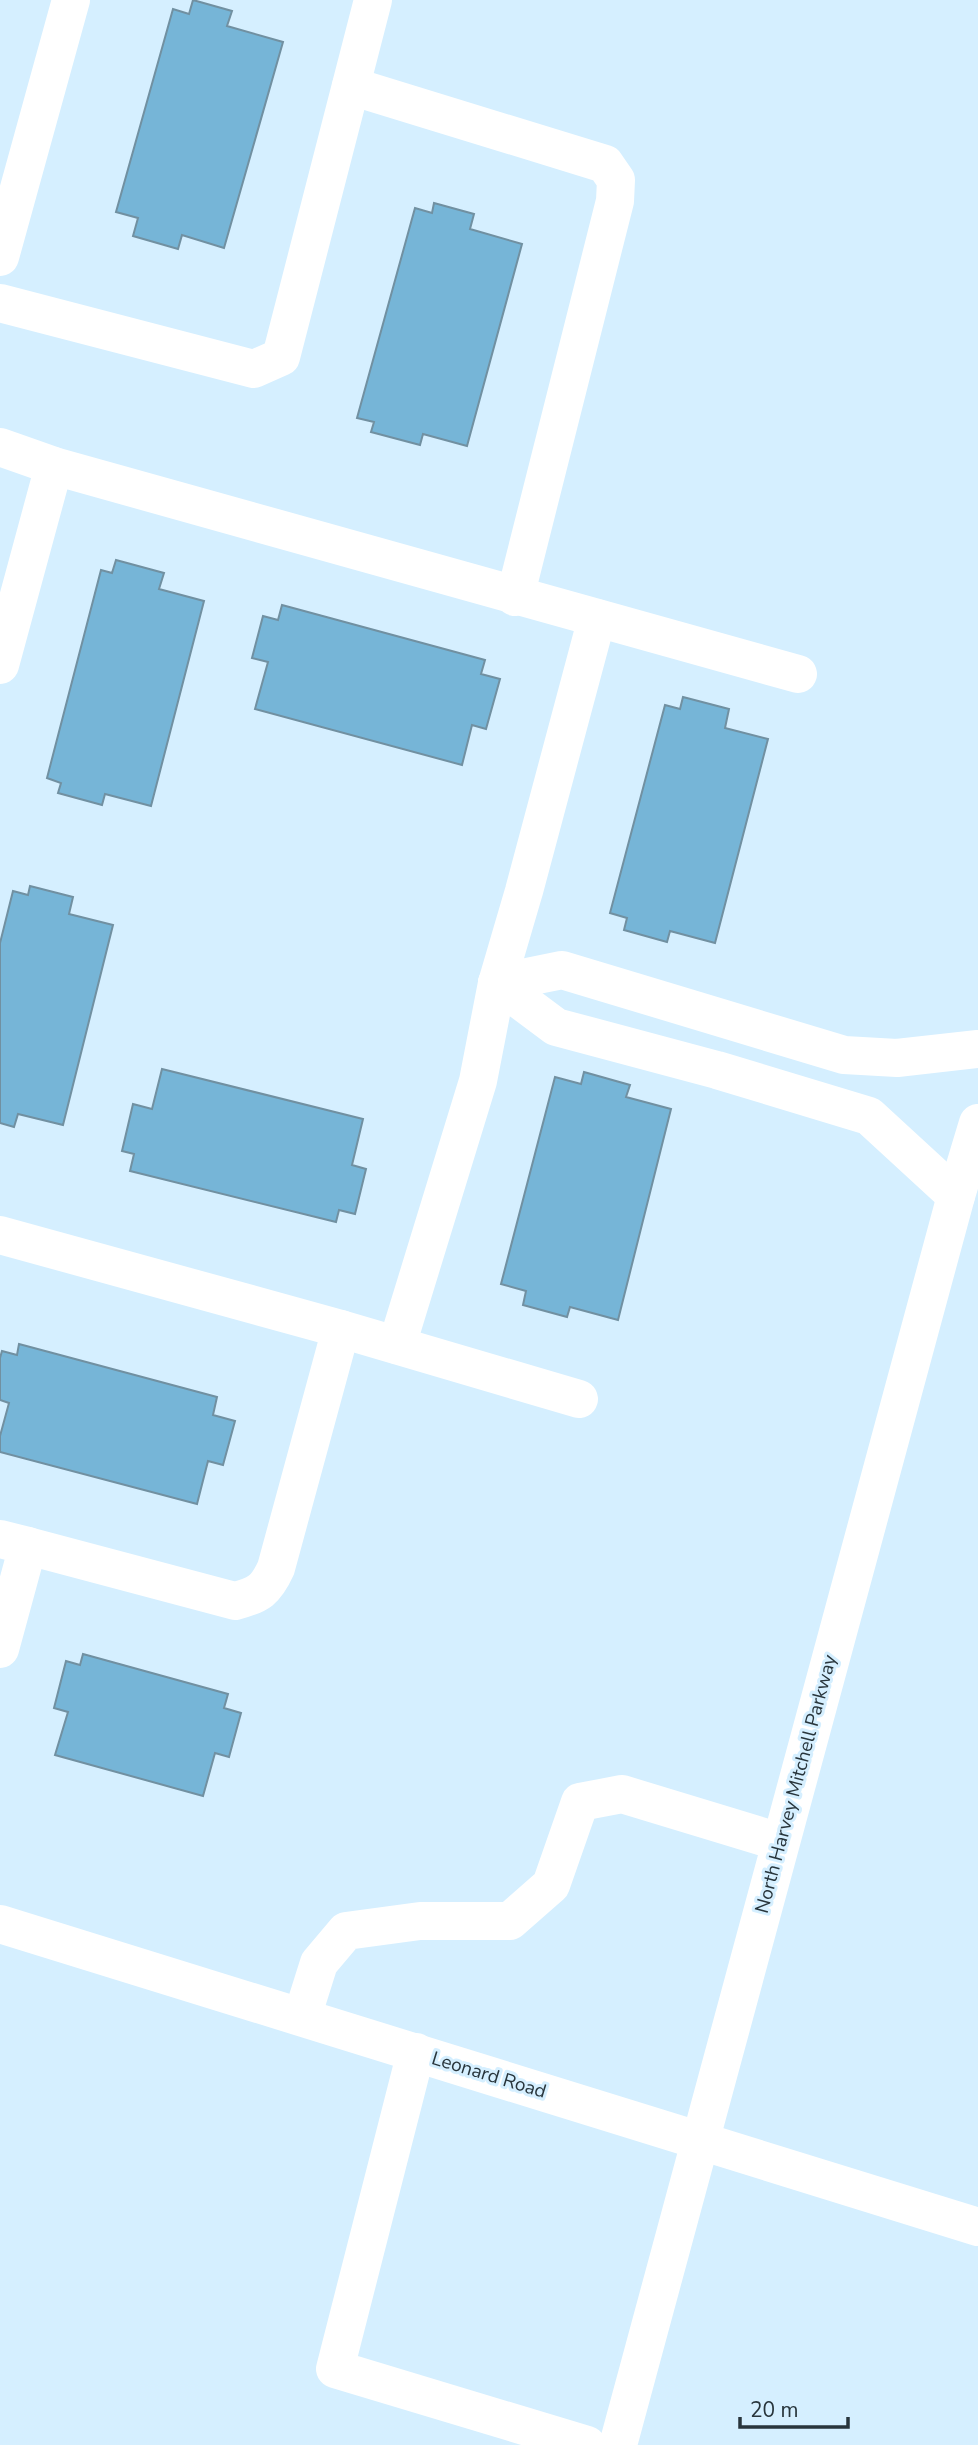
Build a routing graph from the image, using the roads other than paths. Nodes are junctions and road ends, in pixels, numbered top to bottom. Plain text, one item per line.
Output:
1 (71, 0) edge
2 (373, 0) edge
3 (351, 86) junction
4 (0, 257) edge
5 (0, 303) edge
6 (0, 447) edge
7 (54, 466) junction
8 (515, 597) junction
9 (597, 618) junction
10 (0, 666) edge
11 (797, 674) dead end
12 (496, 983) junction
13 (978, 1049) edge
14 (978, 1124) edge
15 (956, 1196) junction
16 (0, 1236) edge
17 (341, 1329) junction
18 (397, 1345) junction
19 (579, 1399) dead end
20 (14, 1542) edge
21 (0, 1649) edge
22 (780, 1842) junction
23 (0, 1924) edge
24 (302, 2017) junction
25 (416, 2052) junction
26 (700, 2140) junction
27 (978, 2227) edge
28 (587, 2445) edge
29 (618, 2445) edge

1 - 4 main road
2 - 3 main road
3 - 5 main road
3 - 8 main road
6 - 7 main road
7 - 8 main road
7 - 10 main road
8 - 9 main road
9 - 11 main road
9 - 12 main road
12 - 13 main road
12 - 15 main road
12 - 18 main road
14 - 15 main road, North Harvey Mitchell Parkway
15 - 22 main road, North Harvey Mitchell Parkway
16 - 17 main road
17 - 18 main road
17 - 20 main road
18 - 19 main road
20 - 21 main road
22 - 24 main road
22 - 26 main road, North Harvey Mitchell Parkway
23 - 24 main road, Leonard Road
24 - 25 main road, Leonard Road
25 - 26 main road, Leonard Road
25 - 28 main road
26 - 27 main road, Leonard Road
26 - 29 main road, North Harvey Mitchell Parkway

